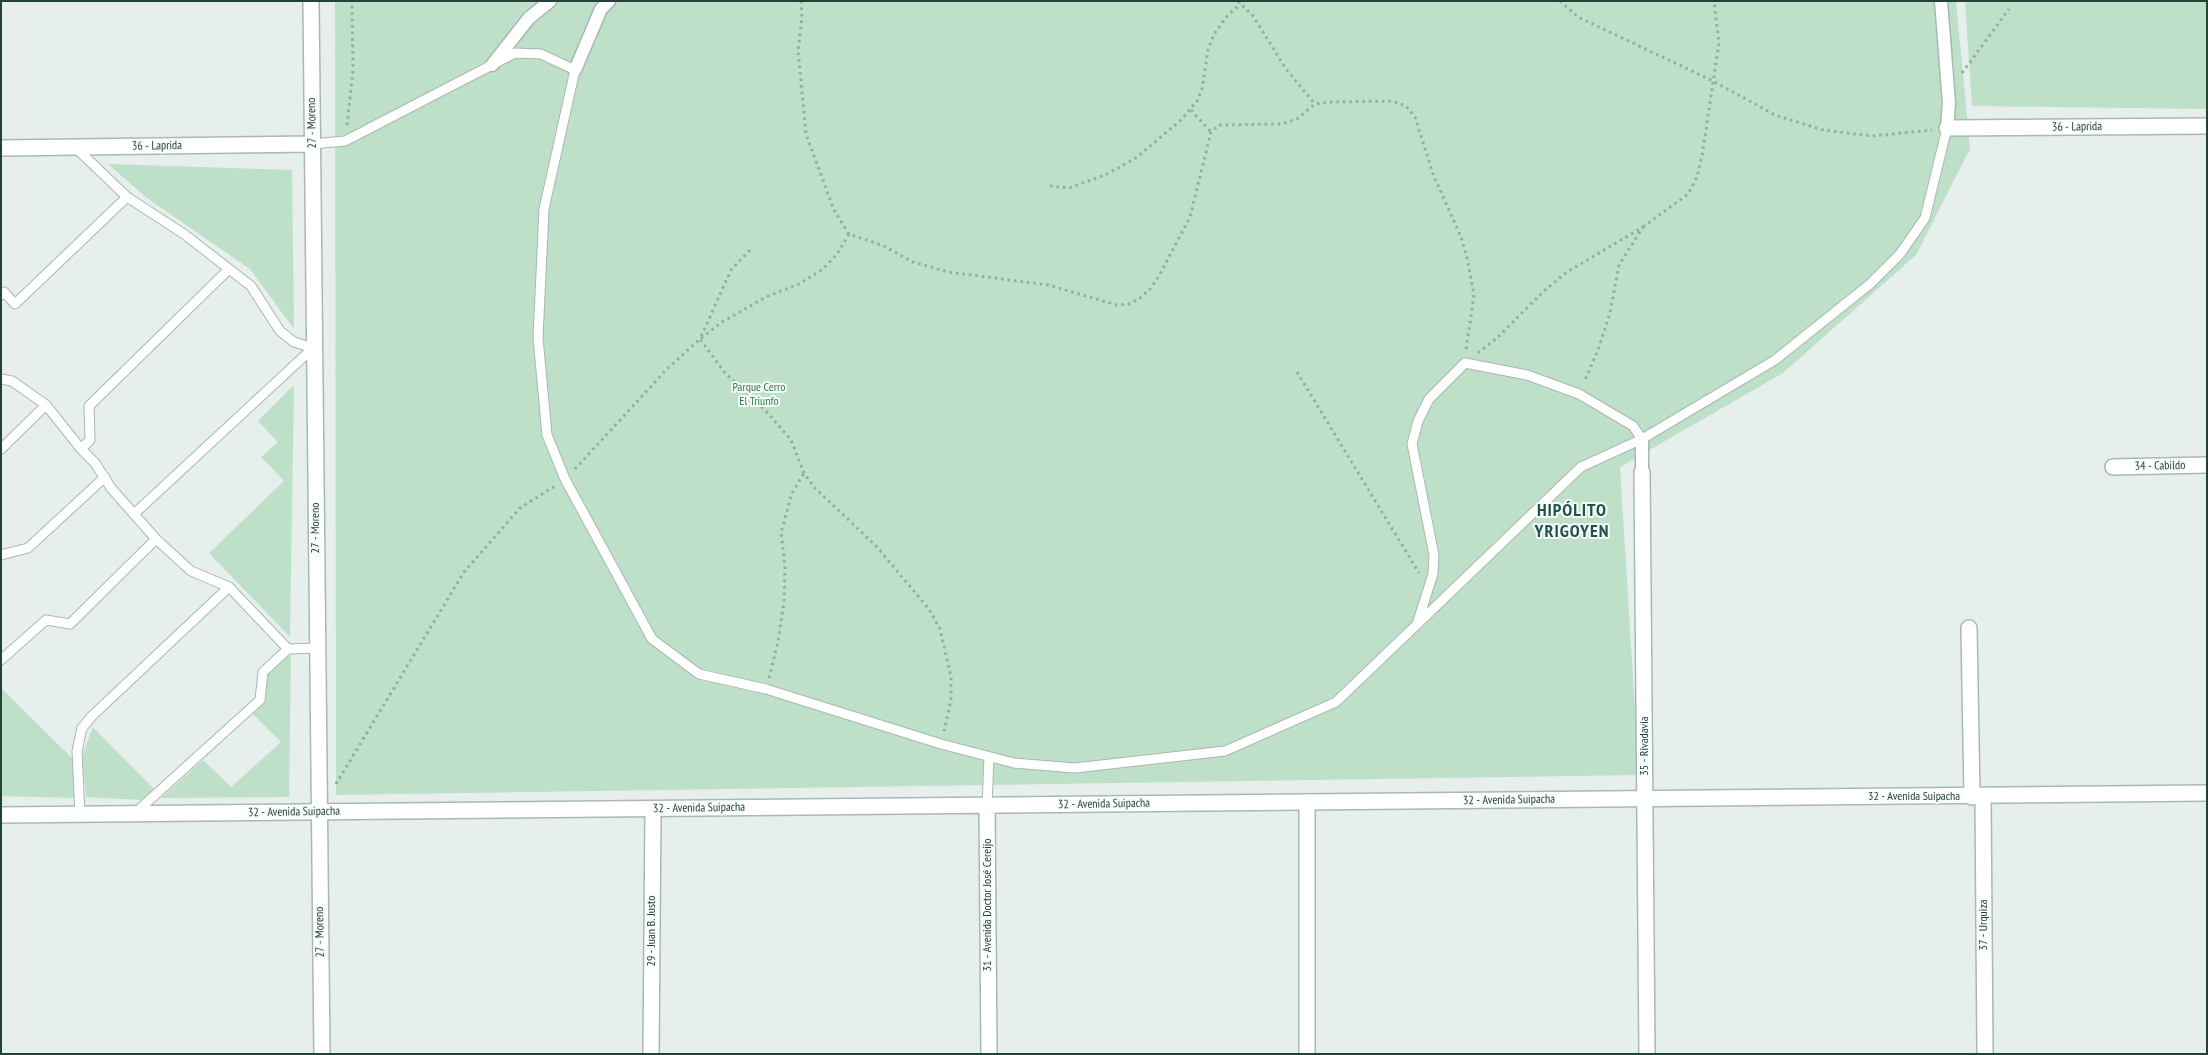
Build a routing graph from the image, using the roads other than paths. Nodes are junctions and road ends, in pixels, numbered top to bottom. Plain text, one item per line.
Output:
1 (311, 1) edge
2 (550, 1) edge
3 (609, 1) edge
4 (1941, 1) edge
5 (492, 65) junction
6 (575, 70) junction
7 (2207, 126) edge
8 (1947, 128) junction
9 (312, 144) junction
10 (76, 147) junction
11 (1, 148) edge
12 (127, 197) junction
13 (228, 270) junction
14 (2, 292) edge
15 (313, 348) junction
16 (1, 379) edge
17 (46, 405) junction
18 (1642, 439) junction
19 (1, 449) edge
20 (81, 449) junction
21 (2207, 465) edge
22 (2113, 467) dead end
23 (1642, 472) joint
24 (105, 477) junction
25 (134, 514) junction
26 (156, 538) junction
27 (1, 555) edge
28 (229, 587) junction
29 (1417, 623) junction
30 (1969, 628) dead end
31 (288, 648) junction
32 (316, 648) junction
33 (1, 660) edge
34 (989, 757) junction
35 (2207, 793) edge
36 (1978, 797) junction
37 (1645, 798) junction
38 (1307, 802) junction
39 (987, 806) junction
40 (653, 809) junction
41 (319, 812) junction
42 (134, 814) junction
43 (80, 815) junction
44 (1, 816) edge
45 (322, 1054) edge
46 (651, 1054) edge
47 (989, 1054) edge
48 (1307, 1054) edge
49 (1647, 1054) edge
50 (1984, 1054) edge

1 - 9 street, 27 - Moreno
2 - 5 street
3 - 6 street
4 - 8 street
5 - 6 lane
5 - 9 lane
6 - 34 lane
7 - 8 street, 36 - Laprida
8 - 18 lane
9 - 10 street, 36 - Laprida
9 - 15 street, 27 - Moreno
10 - 11 street, 36 - Laprida
10 - 12 lane
12 - 13 lane
12 - 14 lane
13 - 15 lane
13 - 20 lane
15 - 25 lane
15 - 32 street, 27 - Moreno
16 - 17 lane
17 - 19 lane
17 - 20 lane
18 - 23 street, 35 - Rivadavia
18 - 29 lane
18 - 29 lane
20 - 24 lane
21 - 22 street, 34 - Cabildo
23 - 37 street, 35 - Rivadavia
24 - 25 lane
24 - 27 lane
25 - 26 lane
26 - 28 lane
26 - 33 lane
28 - 31 lane
28 - 43 lane
29 - 34 lane
30 - 36 street, 37 - Urquiza
31 - 32 lane
31 - 42 lane
32 - 41 street, 27 - Moreno
34 - 39 lane, 31 - Avenida Doctor José Cereijo
35 - 36 street, 32 - Avenida Suipacha
36 - 37 street, 32 - Avenida Suipacha
36 - 50 street, 37 - Urquiza
37 - 38 street, 32 - Avenida Suipacha
37 - 49 street, 35 - Rivadavia
38 - 39 street, 32 - Avenida Suipacha
38 - 48 street
39 - 40 street, 32 - Avenida Suipacha
39 - 47 street, 31 - Avenida Doctor José Cereijo
40 - 41 street, 32 - Avenida Suipacha
40 - 46 street, 29 - Juan B. Justo
41 - 42 street, 32 - Avenida Suipacha
41 - 45 street, 27 - Moreno
42 - 43 street, 32 - Avenida Suipacha
43 - 44 street, 32 - Avenida Suipacha

